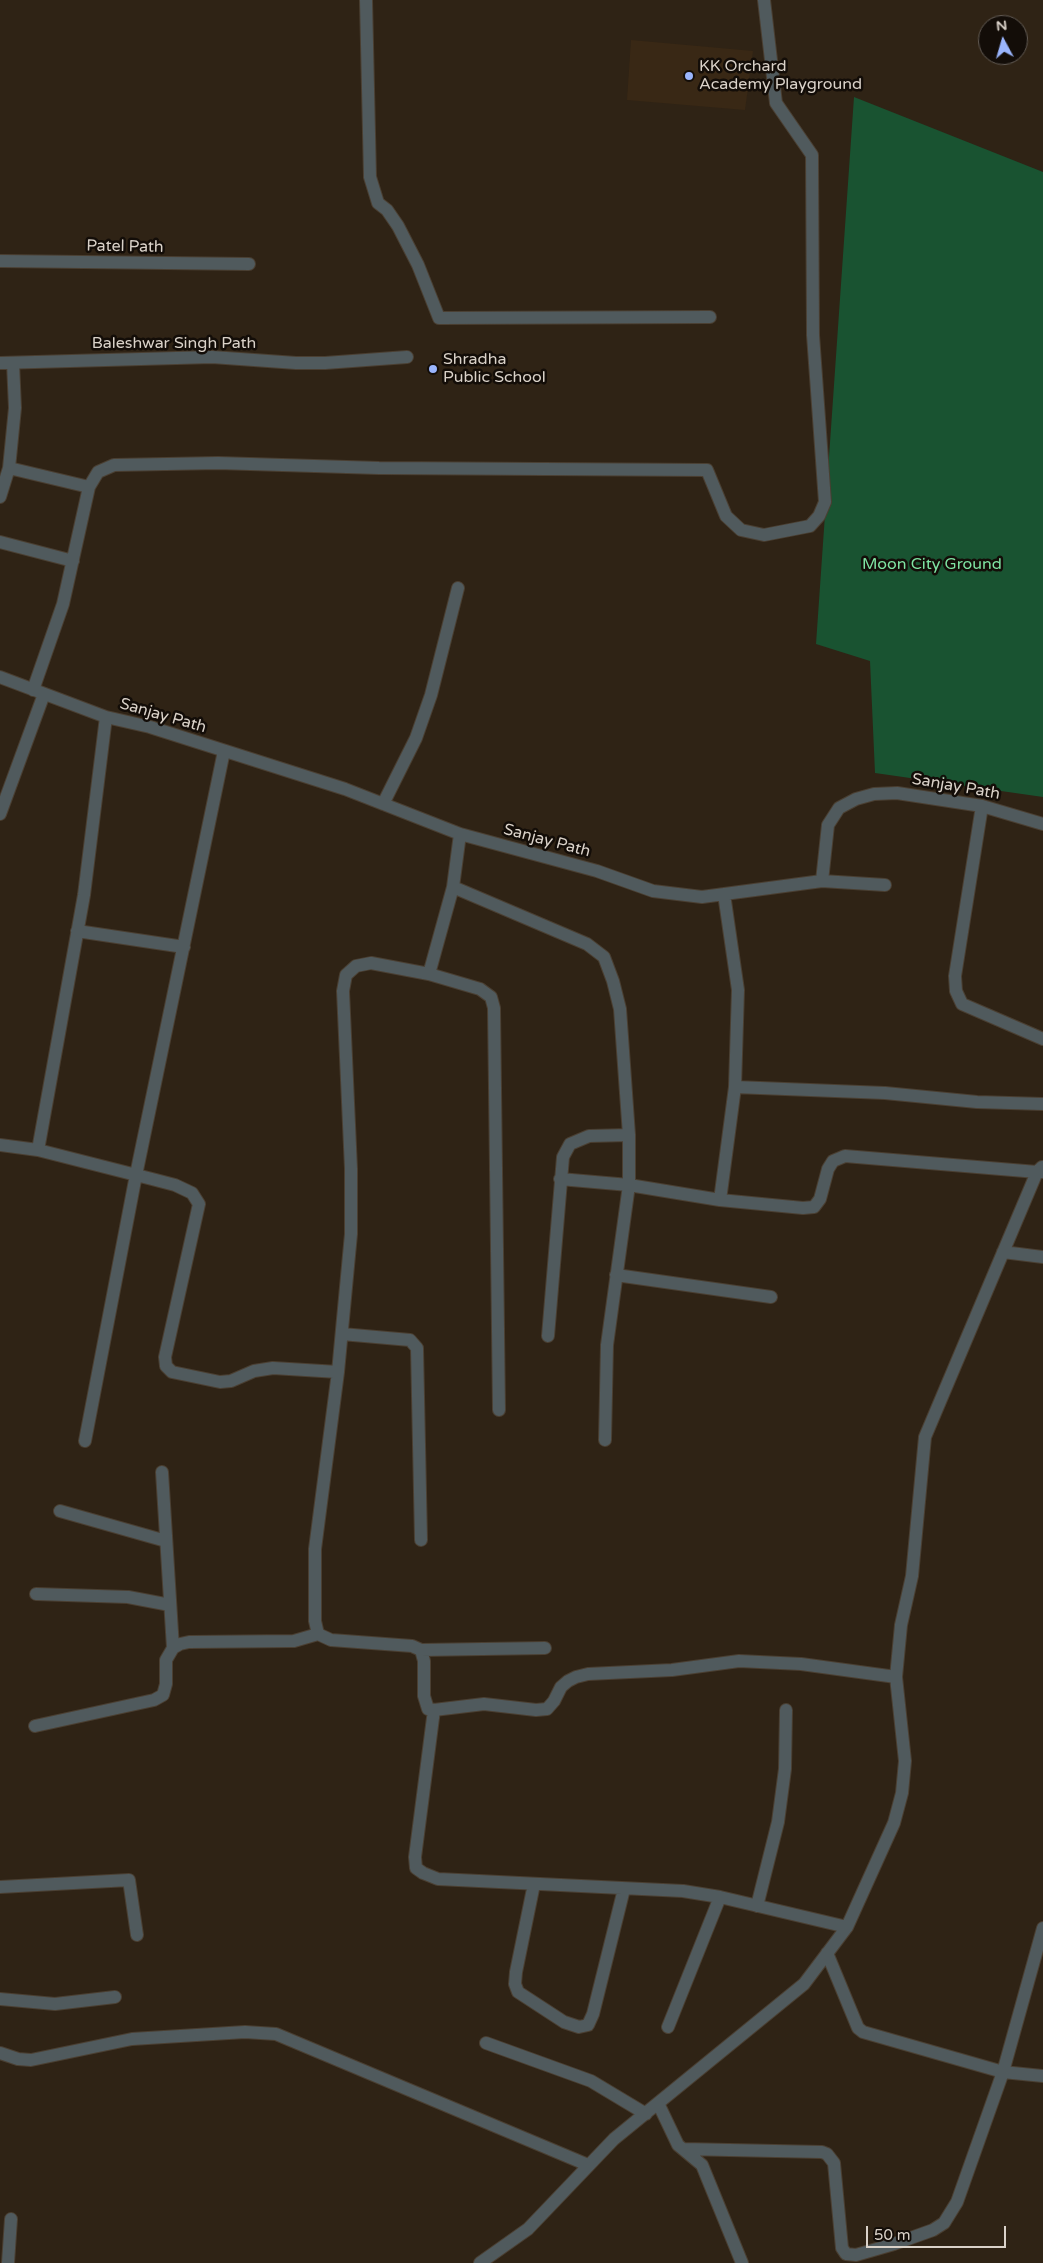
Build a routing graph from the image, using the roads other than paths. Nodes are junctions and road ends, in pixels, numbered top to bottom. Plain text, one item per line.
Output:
1 (366, 0) edge
2 (764, 0) edge
3 (0, 261) edge
4 (249, 264) dead end
5 (710, 317) dead end
6 (407, 357) dead end
7 (6, 363) edge
8 (9, 468) junction
9 (89, 487) junction
10 (0, 498) edge
11 (0, 542) edge
12 (72, 561) junction
13 (458, 588) dead end
14 (0, 677) edge
15 (39, 692) junction
16 (106, 716) junction
17 (224, 750) junction
18 (383, 804) junction
19 (982, 806) junction
20 (0, 814) edge
21 (1043, 824) edge
22 (460, 834) junction
23 (822, 881) junction
24 (884, 885) dead end
25 (453, 886) junction
26 (724, 894) junction
27 (78, 931) junction
28 (184, 946) junction
29 (429, 974) junction
30 (1043, 1039) edge
31 (735, 1086) junction
32 (1043, 1104) edge
33 (629, 1135) junction
34 (0, 1145) edge
35 (38, 1150) junction
36 (1041, 1170) edge
37 (136, 1175) junction
38 (560, 1179) junction
39 (629, 1185) junction
40 (720, 1200) junction
41 (1003, 1252) junction
42 (1043, 1257) edge
43 (616, 1275) junction
44 (771, 1297) dead end
45 (342, 1334) junction
46 (548, 1336) dead end
47 (338, 1372) junction
48 (499, 1410) dead end
49 (605, 1440) dead end
50 (85, 1442) dead end
51 (162, 1472) dead end
52 (60, 1511) dead end
53 (422, 1540) dead end
54 (166, 1541) junction
55 (36, 1594) dead end
56 (170, 1605) junction
57 (318, 1634) junction
58 (173, 1648) junction
59 (545, 1648) dead end
60 (421, 1650) junction
61 (896, 1677) junction
62 (434, 1710) junction
63 (786, 1710) dead end
64 (35, 1726) dead end
65 (534, 1884) junction
66 (0, 1887) edge
67 (624, 1889) junction
68 (720, 1897) junction
69 (757, 1906) junction
70 (846, 1927) junction
71 (1043, 1928) edge
72 (137, 1934) dead end
73 (827, 1953) junction
74 (115, 1997) dead end
75 (0, 1999) edge
76 (668, 2027) dead end
77 (486, 2043) dead end
78 (0, 2053) edge
79 (1003, 2072) junction
80 (1043, 2076) edge
81 (658, 2103) junction
82 (646, 2114) junction
83 (684, 2149) junction
84 (588, 2165) junction
85 (11, 2220) dead end
86 (8, 2263) edge
87 (480, 2263) edge
88 (742, 2263) edge

1 - 5 street
2 - 9 street
3 - 4 street, Patel Path
6 - 7 street, Baleshwar Singh Path
7 - 8 street
8 - 9 street
8 - 10 street
9 - 12 street
11 - 12 street
12 - 15 street
13 - 18 street
14 - 15 street, Sanjay Path
15 - 16 street, Sanjay Path
15 - 20 street
16 - 17 street, Sanjay Path
16 - 27 street
17 - 18 street, Sanjay Path
17 - 28 street
18 - 22 street, Sanjay Path
19 - 21 street, Sanjay Path
19 - 23 street, Sanjay Path
19 - 30 street
22 - 25 street
22 - 26 street, Sanjay Path
23 - 24 street
23 - 26 street, Sanjay Path
25 - 29 street
25 - 33 street
26 - 31 street
27 - 28 street
27 - 35 street
28 - 37 street
29 - 45 street
29 - 48 street
31 - 32 street
31 - 40 street
33 - 38 street
33 - 39 street
34 - 35 street
35 - 37 street
36 - 40 street
36 - 41 street
37 - 47 street
37 - 50 street
38 - 39 street
38 - 46 street
39 - 40 street
39 - 43 street
41 - 42 street
41 - 61 street
43 - 44 street
43 - 49 street
45 - 47 street
45 - 53 street
47 - 57 street
51 - 54 street
52 - 54 street
54 - 56 street
55 - 56 street
56 - 58 street
57 - 58 street
57 - 60 street
58 - 64 street
59 - 60 street
60 - 62 street
61 - 62 street
61 - 70 street
62 - 65 street
63 - 69 street
65 - 67 street
65 - 67 street
66 - 72 street
67 - 68 street
68 - 69 street
68 - 76 street
69 - 70 street
70 - 73 street
71 - 79 street
73 - 79 street
73 - 81 street
74 - 75 street
77 - 82 street
78 - 84 street
79 - 80 street
79 - 83 street
81 - 82 street
81 - 83 street
82 - 84 street
83 - 88 street
84 - 87 street
85 - 86 street

